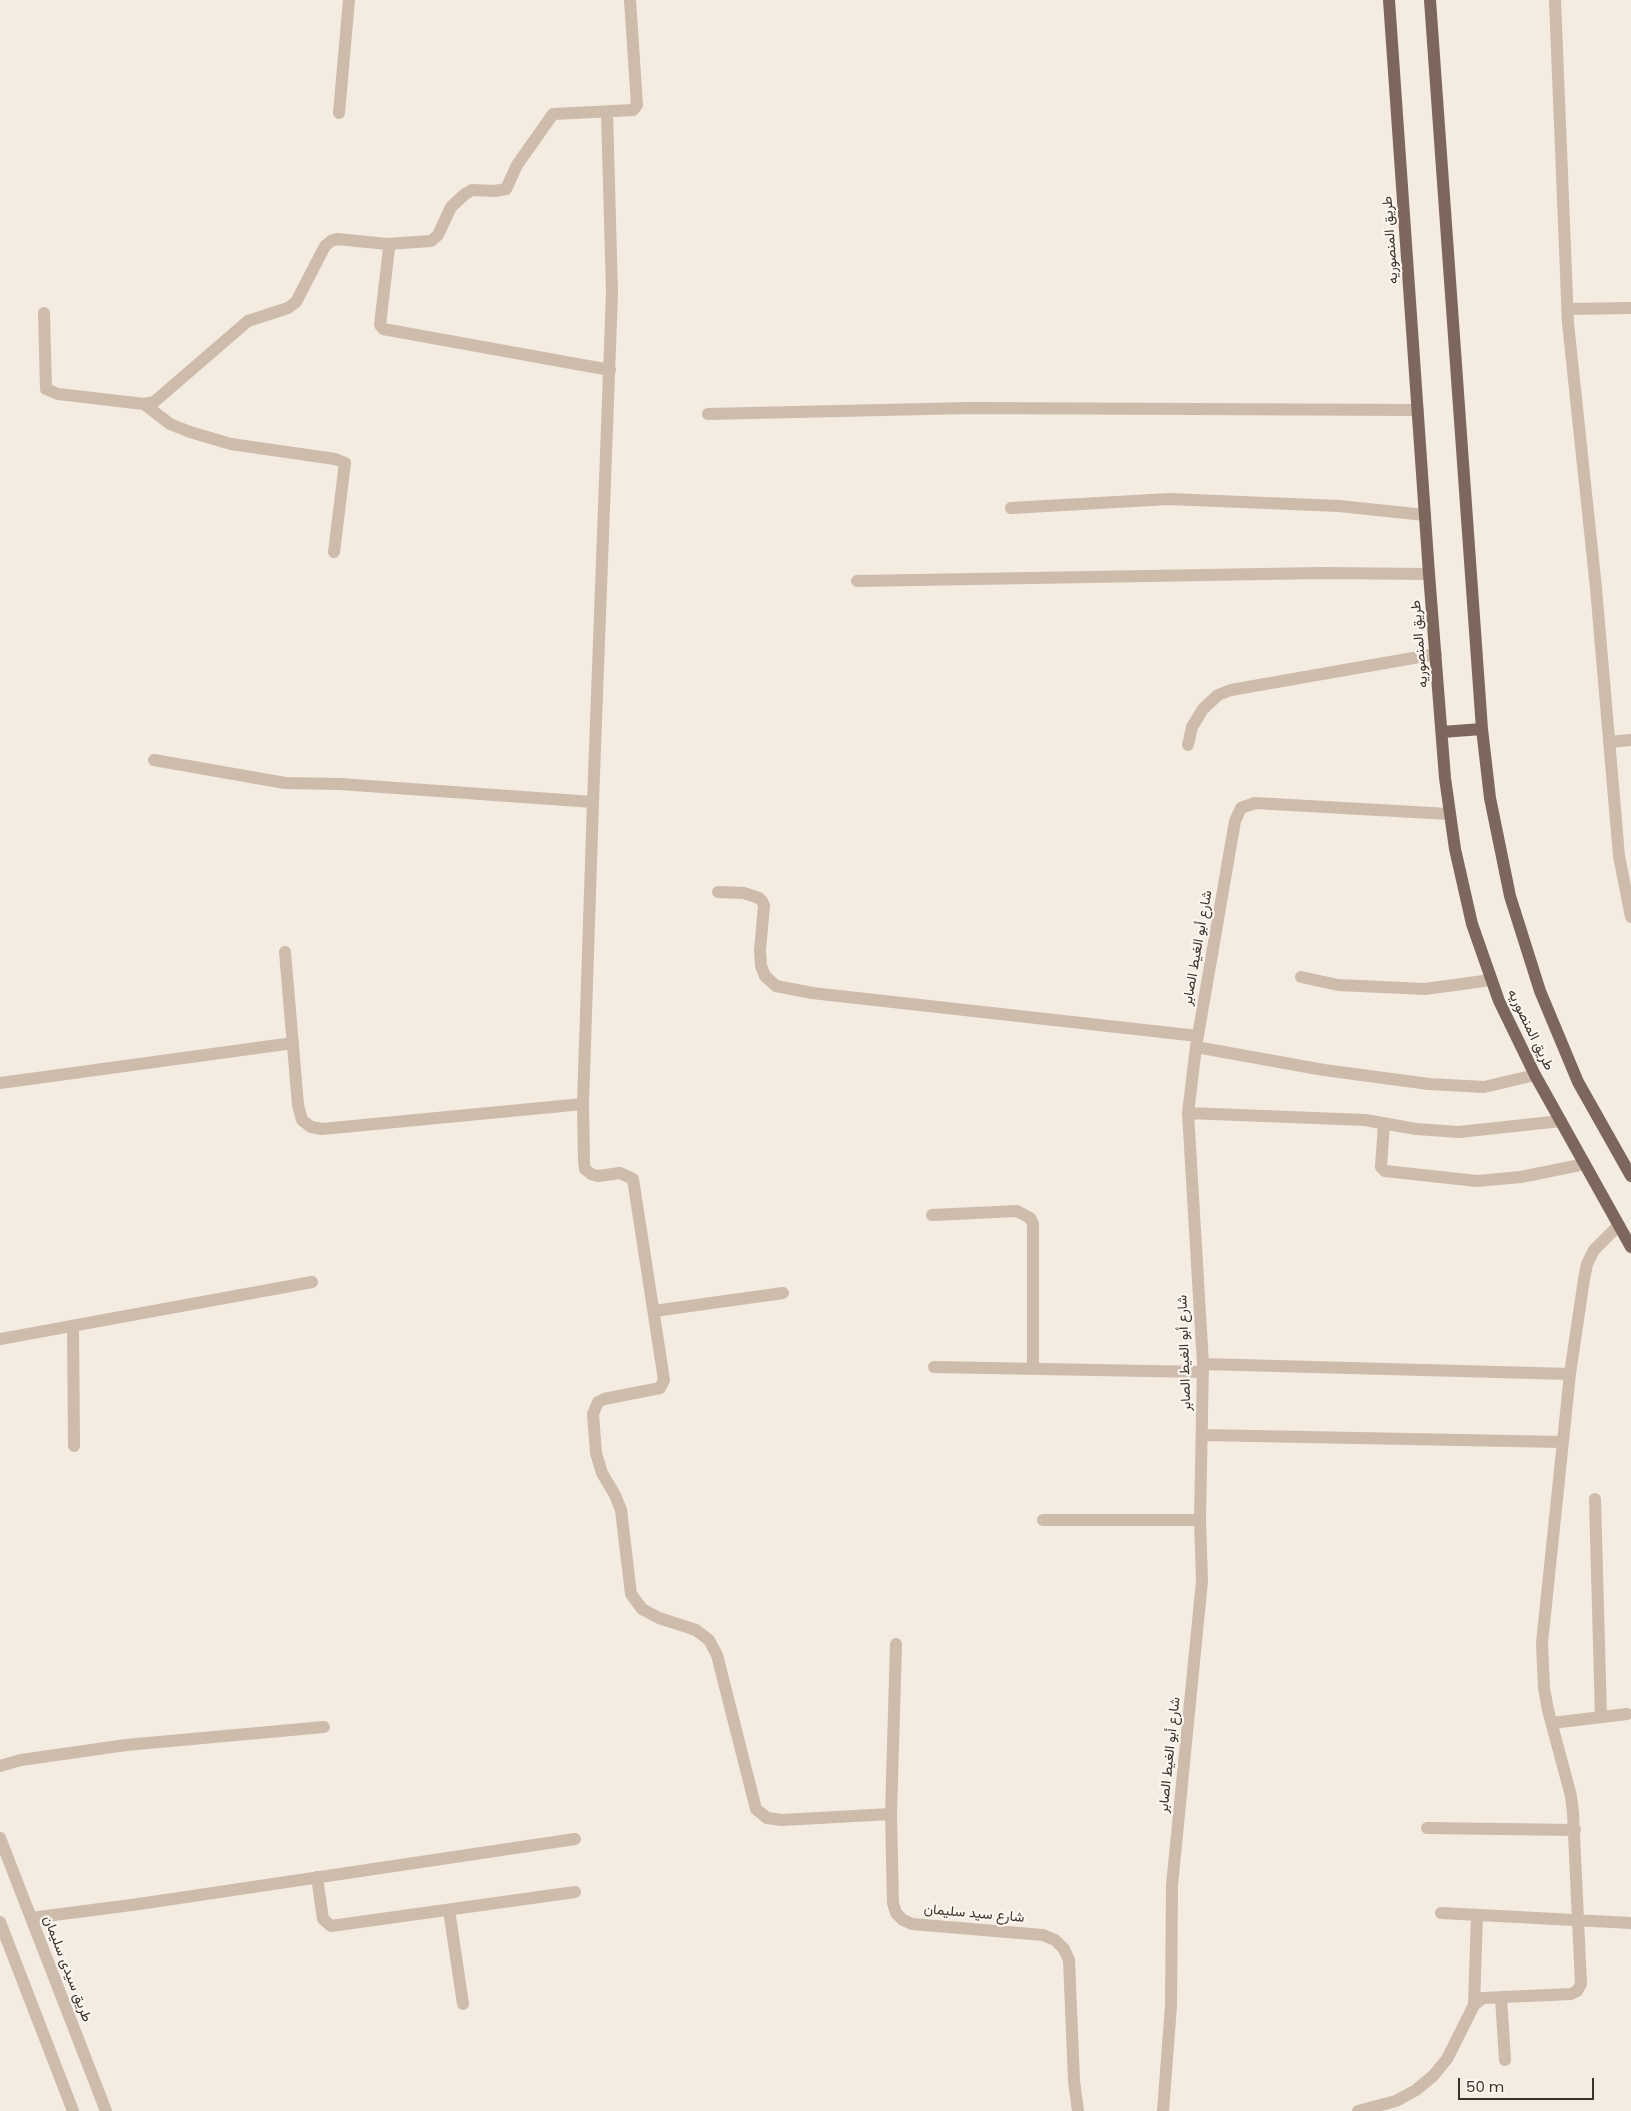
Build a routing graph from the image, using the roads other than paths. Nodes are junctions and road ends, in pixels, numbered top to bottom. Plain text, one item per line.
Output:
1 (349, 0) edge
2 (630, 0) edge
3 (1389, 0) edge
4 (1430, 0) edge
5 (1555, 0) edge
6 (607, 112) junction
7 (339, 113) dead end
8 (388, 244) junction
9 (1631, 308) edge
10 (1567, 309) junction
11 (44, 313) dead end
12 (610, 370) junction
13 (144, 404) junction
14 (1418, 410) junction
15 (708, 414) dead end
16 (1011, 508) dead end
17 (1425, 515) junction
18 (334, 552) dead end
19 (1429, 574) junction
20 (857, 581) dead end
21 (1436, 654) junction
22 (1482, 729) junction
23 (1442, 732) junction
24 (1631, 740) edge
25 (1609, 742) junction
26 (1188, 745) dead end
27 (154, 760) dead end
28 (592, 802) junction
29 (1449, 814) junction
30 (718, 892) dead end
31 (1631, 917) edge
32 (285, 952) dead end
33 (1301, 977) dead end
34 (1491, 980) junction
35 (1197, 1042) junction
36 (293, 1043) junction
37 (1535, 1075) junction
38 (0, 1083) edge
39 (583, 1104) junction
40 (1188, 1113) junction
41 (1560, 1121) junction
42 (1384, 1123) junction
43 (1627, 1157) edge
44 (1585, 1164) junction
45 (1631, 1176) edge
46 (932, 1215) dead end
47 (1619, 1225) junction
48 (1631, 1247) edge
49 (312, 1282) dead end
50 (782, 1293) dead end
51 (654, 1311) junction
52 (73, 1326) junction
53 (0, 1339) edge
54 (934, 1367) dead end
55 (1203, 1368) junction
56 (1033, 1369) junction
57 (1570, 1374) junction
58 (1202, 1435) junction
59 (1563, 1442) junction
60 (74, 1446) dead end
61 (1595, 1498) dead end
62 (1043, 1520) dead end
63 (1200, 1520) junction
64 (896, 1644) dead end
65 (1627, 1714) dead end
66 (1601, 1717) junction
67 (1552, 1723) junction
68 (324, 1727) dead end
69 (0, 1766) edge
70 (891, 1814) junction
71 (1427, 1828) dead end
72 (1574, 1830) junction
73 (0, 1838) edge
74 (574, 1839) dead end
75 (317, 1877) junction
76 (574, 1892) dead end
77 (449, 1910) junction
78 (1441, 1913) dead end
79 (1477, 1915) junction
80 (31, 1918) junction
81 (1578, 1920) junction
82 (0, 1922) edge
83 (1631, 1922) edge
84 (1501, 1996) junction
85 (463, 2004) dead end
86 (1474, 2005) junction
87 (1505, 2060) dead end
88 (74, 2111) edge
89 (106, 2111) edge
90 (1078, 2111) edge
91 (1163, 2111) edge
92 (1358, 2111) edge

1 - 7 street
2 - 6 street
3 - 14 main road, طريق المنصوريه
4 - 22 main road, طريق المنصوريه
5 - 10 street
6 - 8 street
6 - 12 street
8 - 12 street
8 - 13 street
9 - 10 street
10 - 25 street
11 - 13 street
12 - 28 street
13 - 18 street
14 - 15 street
14 - 17 main road, طريق المنصوريه
16 - 17 street
17 - 19 main road, طريق المنصوريه
19 - 20 street
19 - 21 main road, طريق المنصوريه
21 - 23 main road, طريق المنصوريه
21 - 26 street
22 - 23 main road
22 - 43 main road, طريق المنصوريه
23 - 29 main road, طريق المنصوريه
24 - 25 street
25 - 31 street
27 - 28 street
28 - 39 street
29 - 34 main road, طريق المنصوريه
29 - 35 street, شارع أبو الغيط الصابر
30 - 35 street
32 - 36 street
33 - 34 street
34 - 37 main road, طريق المنصوريه
35 - 37 street
35 - 40 street, شارع أبو الغيط الصابر
36 - 38 street
36 - 39 street
37 - 41 main road, طريق المنصوريه
39 - 51 street
40 - 42 street
40 - 55 street, شارع أبو الغيط الصابر
41 - 42 street
41 - 44 main road, طريق المنصوريه
42 - 44 street
43 - 45 main road, طريق المنصوريه
44 - 47 main road, طريق المنصوريه
46 - 56 street
47 - 48 main road, طريق المنصوريه
47 - 57 street
49 - 52 street
50 - 51 street
51 - 70 street
52 - 53 street
52 - 60 street
54 - 56 street
55 - 56 street
55 - 57 street
55 - 58 street, شارع أبو الغيط الصابر
57 - 59 street
58 - 59 street
58 - 63 street, شارع أبو الغيط الصابر
59 - 67 street
61 - 66 street
62 - 63 street
63 - 91 street, شارع أبو الغيط الصابر
64 - 70 street, شارع سيد سليمان
65 - 66 street
66 - 67 street
67 - 72 street
68 - 69 street
70 - 90 street, شارع سيد سليمان
71 - 72 street
72 - 81 street
73 - 80 street, طريق سيدى سليمان
74 - 75 street
75 - 77 street
75 - 80 street
76 - 77 street
77 - 85 street
78 - 79 street
79 - 81 street
79 - 86 street
80 - 89 street, طريق سيدى سليمان
81 - 83 street
81 - 84 street
82 - 88 street
84 - 86 street
84 - 87 street
86 - 92 street

